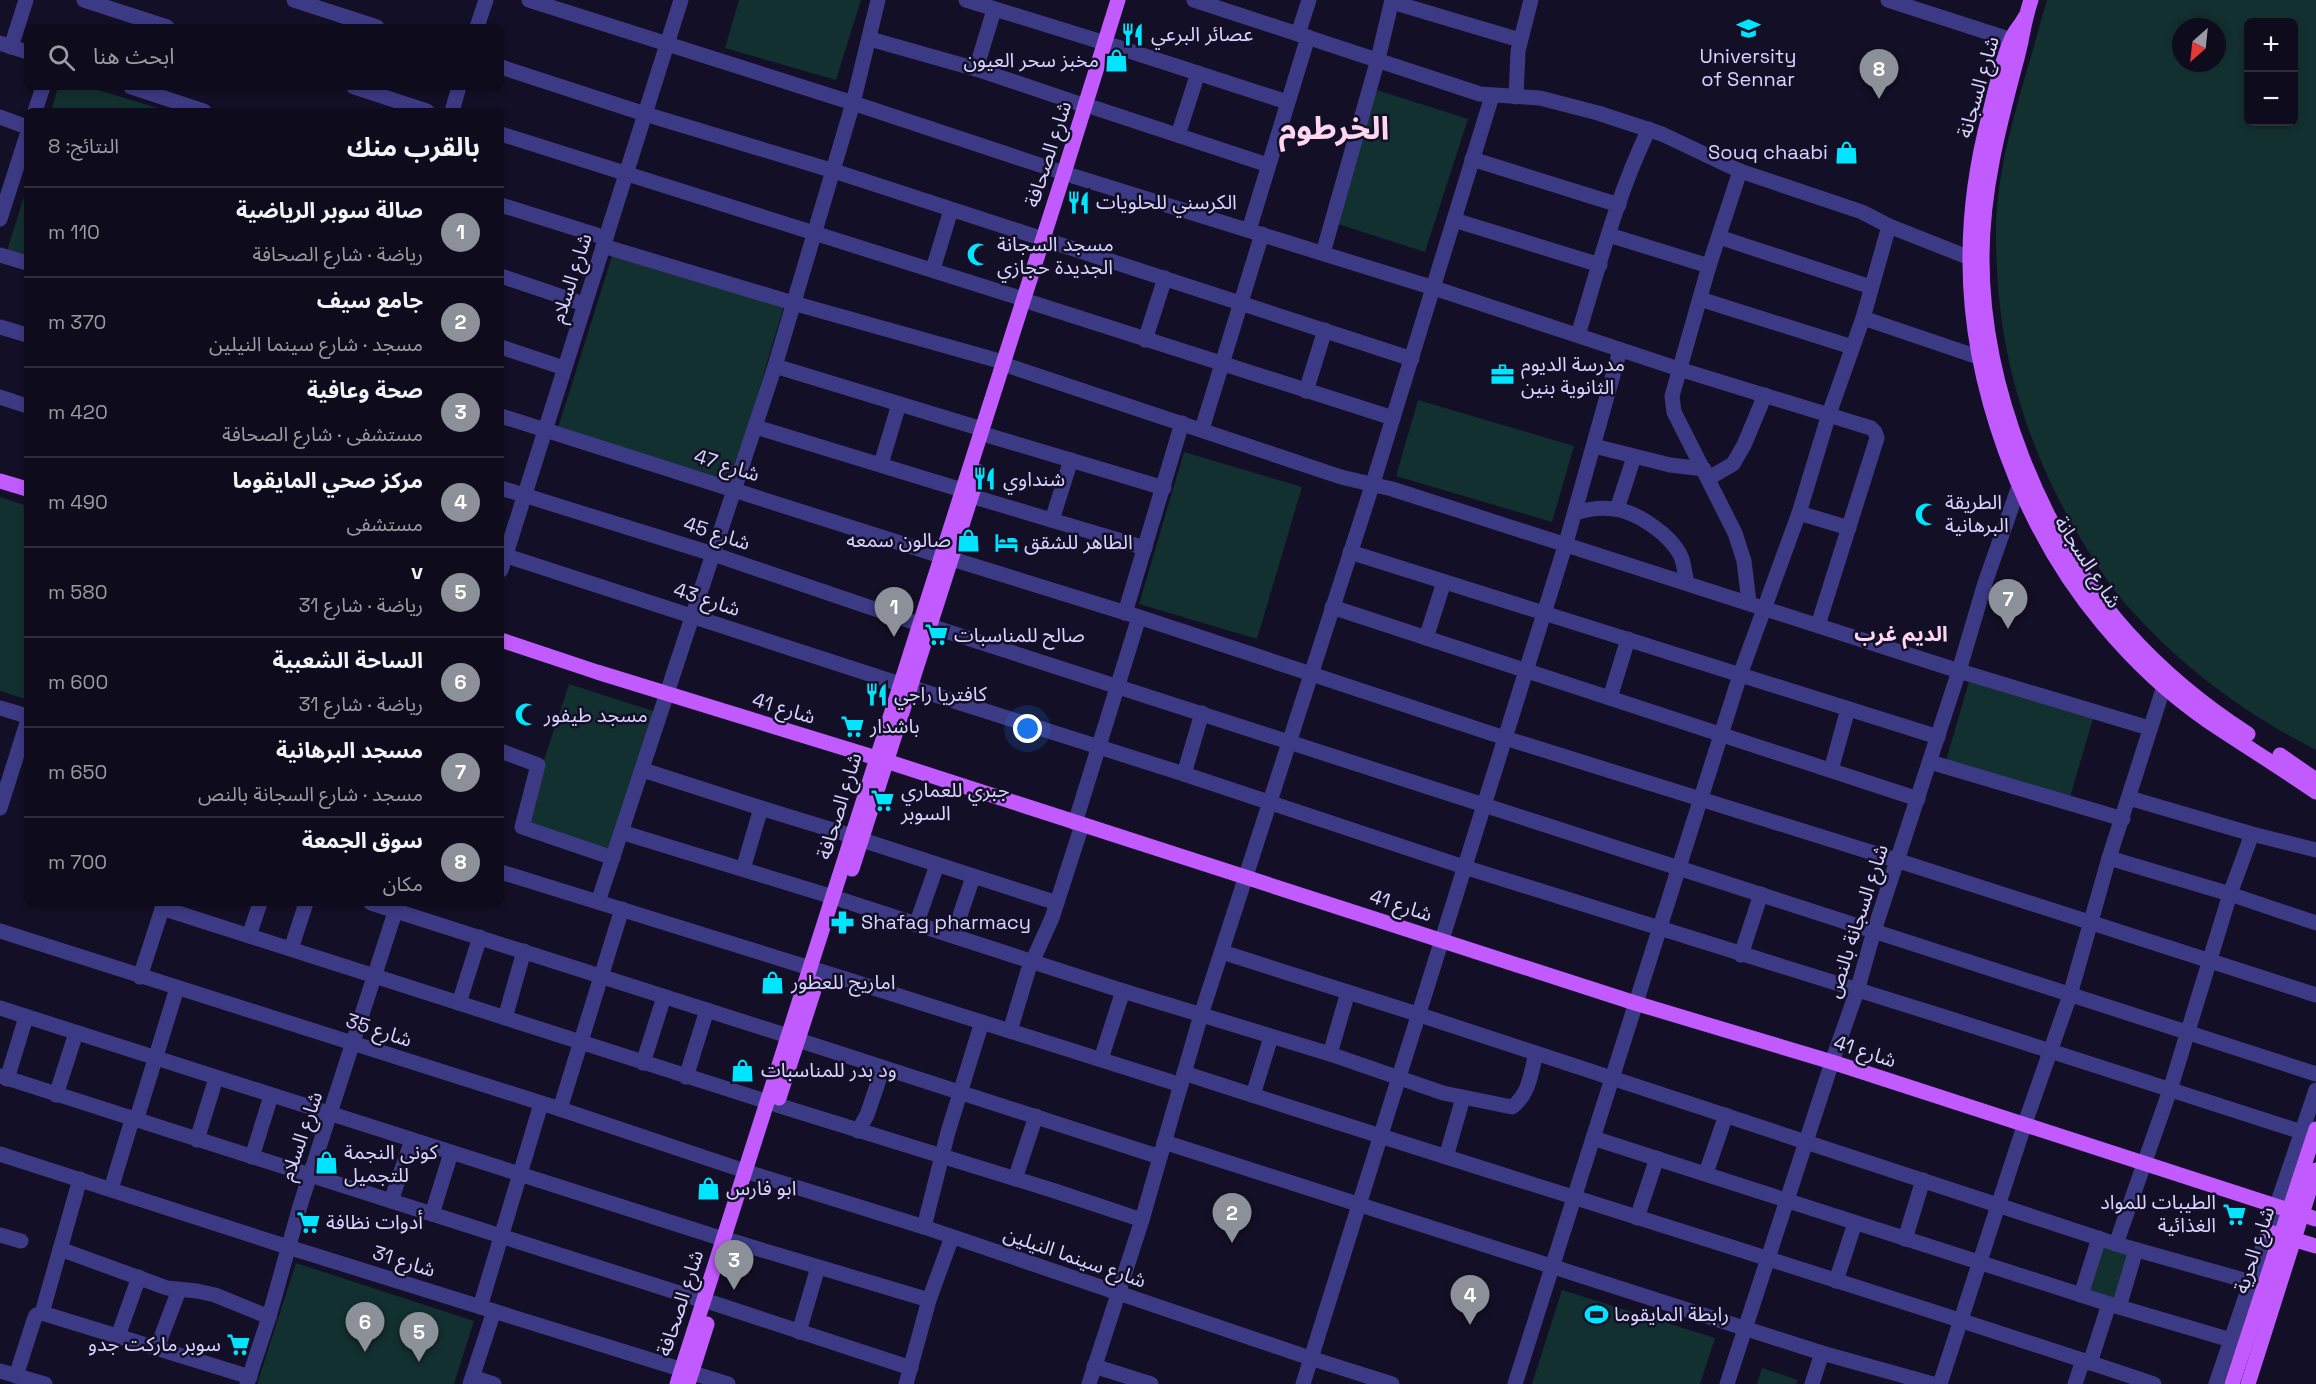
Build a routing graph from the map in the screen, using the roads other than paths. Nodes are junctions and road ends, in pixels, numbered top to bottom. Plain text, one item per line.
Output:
1 (26, 0) edge
2 (84, 0) edge
3 (294, 0) edge
4 (486, 0) edge
5 (529, 0) edge
6 (681, 0) edge
7 (878, 0) edge
8 (966, 0) edge
9 (1118, 0) edge
10 (1128, 0) edge
11 (1194, 0) edge
12 (1310, 0) edge
13 (1531, 0) edge
14 (1888, 0) edge
15 (2031, 0) edge
16 (1392, 1) edge
17 (562, 5) edge
18 (994, 10) junction
19 (347, 22) edge
20 (158, 24) edge
21 (478, 24) edge
22 (1303, 35) junction
23 (870, 39) junction
24 (1520, 40) junction
25 (2016, 42) junction
26 (668, 43) junction
27 (1109, 44) junction
28 (5, 45) edge
29 (24, 51) edge
30 (1378, 59) junction
31 (504, 68) edge
32 (976, 69) junction
33 (1198, 73) junction
34 (42, 90) edge
35 (141, 90) edge
36 (363, 90) edge
37 (458, 90) edge
38 (1492, 96) junction
39 (1516, 97) junction
40 (1287, 102) junction
41 (853, 103) junction
42 (1090, 107) junction
43 (36, 108) edge
44 (195, 108) edge
45 (418, 108) edge
46 (453, 108) edge
47 (645, 114) junction
48 (0, 117) edge
49 (24, 126) edge
50 (1649, 129) junction
51 (504, 135) edge
52 (1179, 135) junction
53 (24, 142) edge
54 (1472, 159) junction
55 (1268, 165) junction
56 (834, 171) junction
57 (1740, 171) junction
58 (626, 173) junction
59 (1069, 174) junction
60 (4, 191) edge
61 (1619, 205) junction
62 (504, 206) edge
63 (951, 210) junction
64 (0, 219) edge
65 (1454, 220) junction
66 (1889, 226) junction
67 (1256, 232) junction
68 (815, 233) junction
69 (1609, 235) junction
70 (1719, 237) junction
71 (1047, 240) junction
72 (605, 242) junction
73 (1323, 253) junction
74 (0, 255) edge
75 (1970, 258) junction
76 (24, 262) edge
77 (1600, 265) junction
78 (1709, 266) junction
79 (933, 269) junction
80 (504, 277) edge
81 (1165, 278) junction
82 (1871, 287) junction
83 (1434, 288) junction
84 (1700, 299) junction
85 (1028, 301) junction
86 (794, 303) junction
87 (1241, 303) junction
88 (584, 304) junction
89 (1863, 318) junction
90 (0, 327) edge
91 (1325, 330) junction
92 (24, 334) edge
93 (1578, 336) junction
94 (1146, 339) junction
95 (1852, 346) junction
96 (504, 348) edge
97 (1620, 350) junction
98 (1412, 358) junction
99 (1980, 358) junction
100 (1008, 364) junction
101 (1221, 364) junction
102 (775, 366) junction
103 (564, 368) junction
104 (1679, 369) junction
105 (1306, 391) junction
106 (1765, 395) junction
107 (0, 397) edge
108 (899, 404) junction
109 (24, 405) edge
110 (1828, 414) junction
111 (504, 417) edge
112 (1393, 418) junction
113 (1182, 423) junction
114 (756, 427) junction
115 (1202, 429) junction
116 (544, 430) junction
117 (986, 432) junction
118 (1594, 446) junction
119 (1634, 457) junction
120 (1071, 460) junction
121 (881, 464) junction
122 (1706, 473) junction
123 (2028, 473) junction
124 (0, 481) edge
125 (1373, 483) junction
126 (2019, 486) junction
127 (24, 488) edge
128 (1164, 488) junction
129 (504, 489) edge
130 (735, 489) junction
131 (967, 493) junction
132 (524, 495) junction
133 (1617, 508) junction
134 (1575, 513) junction
135 (1798, 513) junction
136 (1052, 520) junction
137 (1849, 528) junction
138 (1566, 543) junction
139 (1146, 548) junction
140 (1350, 552) junction
141 (504, 553) edge
142 (714, 554) junction
143 (946, 557) junction
144 (504, 560) edge
145 (1444, 582) junction
146 (1687, 582) junction
147 (1749, 602) junction
148 (1332, 607) junction
149 (1765, 607) junction
150 (1544, 613) junction
151 (1132, 615) junction
152 (694, 616) junction
153 (925, 625) junction
154 (1818, 625) junction
155 (1426, 638) junction
156 (1628, 639) junction
157 (504, 641) edge
158 (1526, 671) junction
159 (1959, 671) junction
160 (1311, 675) junction
161 (1740, 675) junction
162 (905, 685) junction
163 (1118, 686) junction
164 (2164, 686) junction
165 (668, 694) junction
166 (1610, 698) junction
167 (0, 708) edge
168 (1848, 709) junction
169 (1203, 713) junction
170 (2209, 715) junction
171 (24, 716) edge
172 (2150, 728) junction
173 (24, 731) edge
174 (1721, 735) junction
175 (1938, 737) junction
176 (1505, 738) junction
177 (1289, 741) junction
178 (1098, 748) junction
179 (504, 752) edge
180 (881, 760) junction
181 (1930, 762) junction
182 (642, 770) junction
183 (1831, 770) junction
184 (1184, 774) junction
185 (2316, 780) edge
186 (4, 785) edge
187 (2316, 792) edge
188 (2128, 798) junction
189 (1701, 799) junction
190 (1918, 799) junction
191 (1269, 804) junction
192 (1484, 806) junction
193 (0, 808) edge
194 (760, 808) junction
195 (2123, 819) junction
196 (1078, 824) junction
197 (621, 832) junction
198 (2252, 834) junction
199 (857, 838) junction
200 (2316, 850) edge
201 (613, 858) junction
202 (2109, 858) junction
203 (1899, 861) junction
204 (937, 865) junction
205 (1464, 867) junction
206 (1679, 868) junction
207 (742, 869) junction
208 (504, 873) edge
209 (973, 877) junction
210 (1245, 878) junction
211 (1761, 894) junction
212 (2230, 894) junction
213 (837, 899) junction
214 (598, 902) junction
215 (1057, 903) junction
216 (163, 906) edge
217 (259, 906) edge
218 (305, 906) edge
219 (397, 907) edge
220 (622, 909) junction
221 (2090, 923) junction
222 (2316, 923) edge
223 (916, 925) junction
224 (1660, 929) junction
225 (0, 931) edge
226 (1874, 931) junction
227 (249, 936) junction
228 (953, 936) junction
229 (480, 937) junction
230 (1441, 940) junction
231 (291, 949) junction
232 (524, 951) junction
233 (1222, 952) junction
234 (1741, 955) junction
235 (1032, 962) junction
236 (2209, 962) junction
237 (815, 970) junction
238 (375, 976) junction
239 (602, 976) junction
240 (141, 977) junction
241 (177, 988) junction
242 (1123, 991) junction
243 (1857, 991) junction
244 (1348, 992) junction
245 (2070, 994) junction
246 (2316, 995) edge
247 (664, 997) junction
248 (459, 1003) junction
249 (1635, 1003) junction
250 (0, 1008) edge
251 (706, 1010) junction
252 (1418, 1014) junction
253 (1201, 1015) junction
254 (26, 1017) junction
255 (505, 1018) junction
256 (982, 1022) junction
257 (1010, 1031) junction
258 (76, 1033) junction
259 (2187, 1033) junction
260 (1271, 1037) junction
261 (793, 1038) junction
262 (580, 1042) junction
263 (353, 1044) junction
264 (2051, 1052) junction
265 (1536, 1053) junction
266 (1330, 1054) junction
267 (155, 1058) junction
268 (1101, 1059) junction
269 (1832, 1062) junction
270 (643, 1063) junction
271 (883, 1068) junction
272 (2316, 1074) edge
273 (686, 1077) junction
274 (1400, 1077) junction
275 (3, 1078) edge
276 (216, 1078) junction
277 (1612, 1078) junction
278 (1182, 1079) junction
279 (2170, 1090) junction
280 (2316, 1090) edge
281 (961, 1092) junction
282 (56, 1095) junction
283 (1253, 1095) junction
284 (271, 1096) junction
285 (1463, 1098) junction
286 (541, 1104) junction
287 (772, 1104) junction
288 (560, 1109) junction
289 (331, 1114) junction
290 (1726, 1115) junction
291 (1036, 1116) junction
292 (134, 1121) junction
293 (2024, 1126) junction
294 (858, 1131) junction
295 (2310, 1133) edge
296 (1381, 1137) junction
297 (1593, 1138) junction
298 (196, 1140) junction
299 (412, 1140) junction
300 (1806, 1142) junction
301 (1162, 1150) junction
302 (451, 1153) junction
303 (0, 1154) edge
304 (252, 1157) junction
305 (942, 1157) junction
306 (1446, 1157) junction
307 (1657, 1158) junction
308 (2144, 1165) junction
309 (2316, 1170) edge
310 (749, 1173) junction
311 (1706, 1173) junction
312 (519, 1174) junction
313 (310, 1175) junction
314 (80, 1179) junction
315 (1015, 1179) junction
316 (1923, 1180) junction
317 (111, 1189) junction
318 (1574, 1197) junction
319 (391, 1201) junction
320 (1787, 1201) junction
321 (1359, 1205) junction
322 (2000, 1205) junction
323 (2296, 1212) edge
324 (432, 1214) junction
325 (1637, 1218) junction
326 (1142, 1220) junction
327 (1855, 1223) junction
328 (924, 1227) junction
329 (0, 1235) edge
330 (2282, 1236) junction
331 (501, 1237) junction
332 (952, 1237) junction
333 (2099, 1238) junction
334 (1905, 1239) junction
335 (727, 1240) junction
336 (21, 1241) dead end
337 (2116, 1244) junction
338 (2316, 1246) edge
339 (288, 1247) junction
340 (60, 1249) junction
341 (2136, 1250) junction
342 (1767, 1260) junction
343 (1981, 1263) junction
344 (1552, 1267) junction
345 (818, 1268) junction
346 (139, 1277) junction
347 (1836, 1281) junction
348 (2251, 1282) junction
349 (179, 1290) junction
350 (1118, 1294) junction
351 (2081, 1295) junction
352 (929, 1300) junction
353 (708, 1302) junction
354 (2114, 1305) junction
355 (487, 1309) junction
356 (42, 1313) junction
357 (269, 1317) junction
358 (1962, 1319) junction
359 (1744, 1328) junction
360 (799, 1332) junction
361 (118, 1336) junction
362 (2231, 1340) junction
363 (158, 1348) junction
364 (1822, 1353) junction
365 (1310, 1358) junction
366 (2086, 1361) junction
367 (1094, 1366) junction
368 (911, 1368) junction
369 (0, 1371) edge
370 (687, 1375) edge
371 (16, 1376) junction
372 (471, 1380) edge
373 (249, 1381) edge
374 (43, 1384) edge
375 (494, 1384) edge
376 (676, 1384) edge
377 (728, 1384) edge
378 (906, 1384) edge
379 (1089, 1384) edge
380 (1151, 1384) edge
381 (1303, 1384) edge
382 (1392, 1384) edge
383 (1515, 1384) edge
384 (1727, 1384) edge
385 (1812, 1384) edge
386 (1933, 1384) edge
387 (1940, 1384) edge
388 (2075, 1384) edge
389 (2154, 1384) edge
390 (2216, 1384) edge
391 (2232, 1384) edge
392 (2248, 1384) edge

1 - 28 street
2 - 20 street
3 - 19 street
4 - 21 street
5 - 17 street
6 - 26 street, شارع السلام
7 - 23 street
8 - 18 street
9 - 27 main road, شارع الصحافة
10 - 27 main road, شارع الصحافة
11 - 22 street
12 - 22 street
13 - 24 street
14 - 25 street
15 - 25 main road, شارع السجانة
16 - 24 street
16 - 30 street
17 - 26 street
18 - 27 street
18 - 32 street
22 - 30 street
22 - 40 street
23 - 32 street
23 - 41 street
24 - 39 street
25 - 75 main road, شارع السجانة
25 - 123 main road, شارع السجانة
26 - 41 street
26 - 47 street, شارع السلام
27 - 33 street
27 - 42 main road, شارع الصحافة
28 - 29 street
30 - 38 street
30 - 73 street
31 - 47 street
32 - 42 street
33 - 40 street
33 - 52 street
34 - 43 street
35 - 44 street
36 - 45 street
37 - 46 street
38 - 39 street
38 - 54 street
39 - 50 street
40 - 55 street
41 - 56 street
41 - 59 street
42 - 52 street
42 - 59 main road, شارع الصحافة
47 - 56 street
47 - 58 street, شارع السلام
48 - 49 street
50 - 57 street
50 - 61 street
51 - 58 street
52 - 55 street
53 - 60 street
54 - 61 street
54 - 65 street
55 - 67 street
56 - 63 street
56 - 68 street
57 - 66 street
57 - 70 street
58 - 68 street
58 - 72 street, شارع السلام
59 - 67 street
59 - 71 main road, شارع الصحافة
60 - 64 street
61 - 69 street
62 - 72 street
63 - 71 street
63 - 79 street
65 - 77 street
65 - 83 street
66 - 75 street
66 - 82 street
67 - 73 street
67 - 87 street
68 - 79 street
68 - 86 street
69 - 77 street
69 - 78 street
70 - 78 street
70 - 82 street
71 - 81 street
71 - 85 main road, شارع الصحافة
72 - 86 street
72 - 88 street, شارع السلام
73 - 83 street
74 - 76 street
75 - 99 main road, شارع السجانة
77 - 93 street
78 - 84 street
79 - 85 street
80 - 88 street
81 - 87 street
81 - 94 street
82 - 89 street
83 - 93 street
83 - 98 street
84 - 95 street
84 - 104 street
85 - 94 street
85 - 100 main road, شارع الصحافة
86 - 100 street
86 - 102 street
87 - 91 street
87 - 101 street
88 - 103 street, شارع السلام
89 - 95 street
89 - 99 street
90 - 92 street
91 - 98 street
91 - 105 street
93 - 97 street
94 - 101 street
95 - 110 street
96 - 103 street
97 - 104 street
97 - 118 street
98 - 112 street
99 - 126 main road, شارع السجانة
100 - 113 street
100 - 117 main road, شارع الصحافة
101 - 105 street
101 - 115 street
102 - 108 street
102 - 114 street
103 - 116 street, شارع السلام
104 - 106 street
104 - 122 street
105 - 112 street
106 - 110 street
106 - 122 street
107 - 109 street
108 - 117 street
108 - 121 street
110 - 135 street
110 - 137 street
111 - 116 street, شارع 47
112 - 125 street
113 - 115 street
113 - 128 street
114 - 121 street
114 - 130 street
115 - 125 street
116 - 130 street, شارع 47
116 - 132 street, شارع السلام
117 - 120 street
117 - 131 main road, شارع الصحافة
118 - 119 street
118 - 134 street
119 - 122 street
119 - 133 street
120 - 128 street
120 - 136 street
121 - 131 street
122 - 147 street
123 - 126 street, شارع السجانة بالنص
123 - 170 main road, شارع السجانة
124 - 127 main road
125 - 138 street
125 - 140 street
126 - 159 street, شارع السجانة بالنص
126 - 164 main road, شارع السجانة
128 - 139 street
129 - 132 street, شارع 45
130 - 142 street
130 - 143 street, شارع 47
131 - 136 street
131 - 143 main road, شارع الصحافة
132 - 141 street, شارع السلام
132 - 142 street, شارع 45
133 - 134 street
133 - 146 street
134 - 138 street
135 - 137 street
135 - 149 street
136 - 139 street
137 - 154 street
138 - 146 street
138 - 150 street
139 - 151 street
140 - 145 street
140 - 148 street
142 - 152 street
142 - 153 street, شارع 45
143 - 151 street, شارع 47
143 - 153 main road, شارع الصحافة
144 - 152 street, شارع 43
145 - 150 street
145 - 155 street
146 - 147 street
147 - 149 street
148 - 155 street
148 - 160 street
149 - 154 street
149 - 161 street
150 - 156 street
150 - 158 street
151 - 160 street, شارع 47
151 - 163 street
152 - 162 street, شارع 43
152 - 165 street
153 - 162 main road, شارع الصحافة
153 - 163 street, شارع 45
154 - 159 street
155 - 158 street
156 - 161 street
156 - 166 street
157 - 165 main road, شارع 41
158 - 166 street
158 - 176 street
159 - 172 street
159 - 175 street, شارع السجانة بالنص
160 - 176 street, شارع 47
160 - 177 street
161 - 168 street
161 - 174 street
162 - 178 street, شارع 43
162 - 180 main road, شارع الصحافة
163 - 169 street, شارع 45
163 - 178 street
164 - 170 main road, شارع السجانة
164 - 172 street
165 - 180 main road, شارع 41
165 - 182 street
166 - 174 street
167 - 171 street
168 - 175 street
168 - 183 street
169 - 177 street, شارع 45
169 - 184 street
170 - 185 main road
170 - 187 main road
172 - 188 street
173 - 186 street
174 - 183 street
174 - 189 street
175 - 181 street, شارع السجانة بالنص
176 - 189 street, شارع 47
176 - 192 street
177 - 191 street
177 - 192 street, شارع 45
178 - 184 street, شارع 43
178 - 196 street
179 - 201 street
180 - 196 main road, شارع 41
180 - 199 main road, شارع الصحافة
181 - 190 street, شارع السجانة بالنص
181 - 195 street
182 - 194 street
182 - 197 street
183 - 190 street
184 - 191 street, شارع 43
186 - 193 street
188 - 195 street
188 - 198 street
189 - 203 street, شارع 47
189 - 206 street
190 - 203 street, شارع السجانة بالنص
191 - 205 street, شارع 43
191 - 210 street
192 - 205 street
192 - 206 street, شارع 45
194 - 199 street
194 - 207 street
195 - 202 street
196 - 210 main road, شارع 41
196 - 215 street
197 - 201 street
197 - 207 street
198 - 200 street
198 - 212 street
199 - 204 street
199 - 213 main road, شارع الصحافة
201 - 214 street
202 - 212 street
202 - 221 street
203 - 221 street, شارع 47
203 - 226 street, شارع السجانة بالنص
204 - 209 street
204 - 223 street
205 - 224 street, شارع 43
205 - 230 street
206 - 211 street, شارع 45
206 - 224 street
207 - 213 street
208 - 214 street
209 - 215 street
209 - 228 street
210 - 230 main road, شارع 41
210 - 233 street
211 - 226 street, شارع 45
211 - 234 street
212 - 222 street
212 - 236 street
213 - 223 street
213 - 237 main road, شارع الصحافة
214 - 220 street
215 - 235 street
216 - 227 street
216 - 240 street
217 - 227 street
218 - 231 street
219 - 229 street
219 - 238 street, شارع السلام
220 - 237 street
220 - 239 street
221 - 236 street, شارع 47
221 - 245 street
223 - 228 street
224 - 234 street, شارع 43
224 - 249 street
225 - 240 street, شارع 35
226 - 243 street, شارع السجانة بالنص
226 - 245 street, شارع 45
227 - 231 street
228 - 235 street
229 - 232 street
229 - 248 street
230 - 249 main road, شارع 41
230 - 252 street
231 - 238 street
232 - 239 street
232 - 255 street
233 - 244 street
233 - 253 street
234 - 243 street, شارع 43
235 - 242 street
235 - 257 street
236 - 246 street, شارع 47
236 - 259 street
237 - 256 street
237 - 261 main road, شارع الصحافة
238 - 248 street
238 - 263 street, شارع السلام
239 - 247 street
239 - 262 street
240 - 241 street, شارع 35
241 - 263 street, شارع 35
241 - 267 street
242 - 253 street
242 - 268 street
243 - 264 street, شارع 43
243 - 269 street, شارع السجانة بالنص
244 - 252 street
244 - 266 street
245 - 259 street, شارع 45
245 - 264 street
247 - 251 street
247 - 270 street
248 - 255 street
249 - 269 main road, شارع 41
249 - 277 street
250 - 254 street
251 - 261 street
251 - 273 street
252 - 265 street
252 - 274 street
253 - 260 street
253 - 278 street
254 - 258 street
254 - 275 street
255 - 262 street
256 - 257 street
256 - 281 street
257 - 268 street
258 - 267 street
258 - 282 street
259 - 272 street, شارع 45
259 - 279 street
260 - 266 street
260 - 283 street
261 - 271 street
261 - 287 main road, شارع الصحافة
262 - 270 street
262 - 288 street
263 - 286 street, شارع 35
263 - 289 street, شارع السلام
264 - 279 street, شارع 43
264 - 293 street
265 - 277 street
265 - 285 street
266 - 274 street
267 - 276 street
267 - 292 street
268 - 278 street
269 - 293 main road, شارع 41
269 - 300 street, شارع السجانة بالنص
270 - 273 street
271 - 281 street
271 - 294 street
273 - 287 street
274 - 285 street
274 - 296 street
275 - 282 street
276 - 284 street
276 - 298 street
277 - 290 street
277 - 297 street
278 - 283 street
278 - 301 street
279 - 295 street, شارع 43
279 - 308 street
280 - 295 street
281 - 291 street
281 - 305 street
282 - 292 street
283 - 296 street
284 - 289 street
284 - 304 street
285 - 306 street
286 - 288 street, شارع 35
286 - 312 street
287 - 294 street
287 - 310 main road, شارع الصحافة
288 - 310 street, شارع 35
289 - 299 street
289 - 313 street, شارع السلام
290 - 300 street
290 - 311 street
291 - 301 street
291 - 315 street
292 - 298 street
292 - 317 street
293 - 308 main road, شارع 41
293 - 322 street
294 - 305 street
295 - 323 street
296 - 306 street
296 - 321 street
297 - 307 street
297 - 318 street
298 - 304 street
299 - 302 street
299 - 319 street
300 - 316 street
300 - 320 street, شارع السجانة بالنص
301 - 321 street
301 - 326 street
302 - 312 street
302 - 324 street
303 - 314 street, شارع 31
304 - 313 street
305 - 315 street
305 - 328 street
306 - 318 street
307 - 311 street
307 - 325 street
308 - 323 main road, شارع 41
308 - 337 street
309 - 323 main road, شارع الحرية
310 - 328 street, شارع سينما النيلين
310 - 335 main road, شارع الصحافة
311 - 320 street
312 - 331 street
312 - 335 street
313 - 319 street
313 - 339 street, شارع السلام
314 - 317 street, شارع 31
314 - 340 street
315 - 326 street
316 - 322 street
316 - 334 street
317 - 339 street, شارع 31
318 - 325 street
318 - 344 street
319 - 324 street
320 - 327 street
320 - 342 street, شارع السجانة بالنص
321 - 344 street
321 - 365 street
322 - 333 street
322 - 343 street
323 - 330 street
323 - 330 main road, شارع الحرية
324 - 331 street
325 - 342 street
326 - 350 street
327 - 334 street
327 - 347 street
328 - 332 street, شارع سينما النيلين
329 - 336 street
330 - 338 main road
330 - 348 street
330 - 391 main road, شارع الحرية
330 - 392 main road, شارع الحرية
331 - 353 street
331 - 355 street
332 - 350 street, شارع سينما النيلين
332 - 352 street
333 - 337 street
333 - 351 street
334 - 343 street
335 - 345 street
335 - 353 main road, شارع الصحافة
337 - 341 street
339 - 355 street, شارع 31
339 - 357 street, شارع السلام
340 - 346 street
340 - 356 street
341 - 348 street
341 - 354 street
342 - 347 street
342 - 359 street, شارع السجانة بالنص
343 - 351 street
343 - 358 street
344 - 359 street
344 - 383 street
345 - 352 street
345 - 360 street
346 - 349 street
346 - 361 street
347 - 358 street
348 - 362 street
349 - 357 street
349 - 363 street
350 - 365 street, شارع سينما النيلين
350 - 367 street
351 - 354 street
352 - 368 street
353 - 360 street
353 - 370 main road, شارع الصحافة
354 - 362 street
354 - 366 street
355 - 370 street, شارع 31
355 - 372 street
356 - 361 street
356 - 371 street
357 - 373 street, شارع السلام
358 - 366 street
358 - 387 street
359 - 364 street
359 - 384 street, شارع السجانة بالنص
360 - 368 street
361 - 363 street
362 - 390 street
363 - 373 street
364 - 385 street
364 - 386 street
365 - 381 street
365 - 382 street, شارع سينما النيلين
366 - 388 street
366 - 389 street
367 - 379 street
367 - 380 street
368 - 378 street
369 - 371 street
370 - 376 main road, شارع الصحافة
370 - 377 street, شارع 31
371 - 374 street
372 - 375 street

